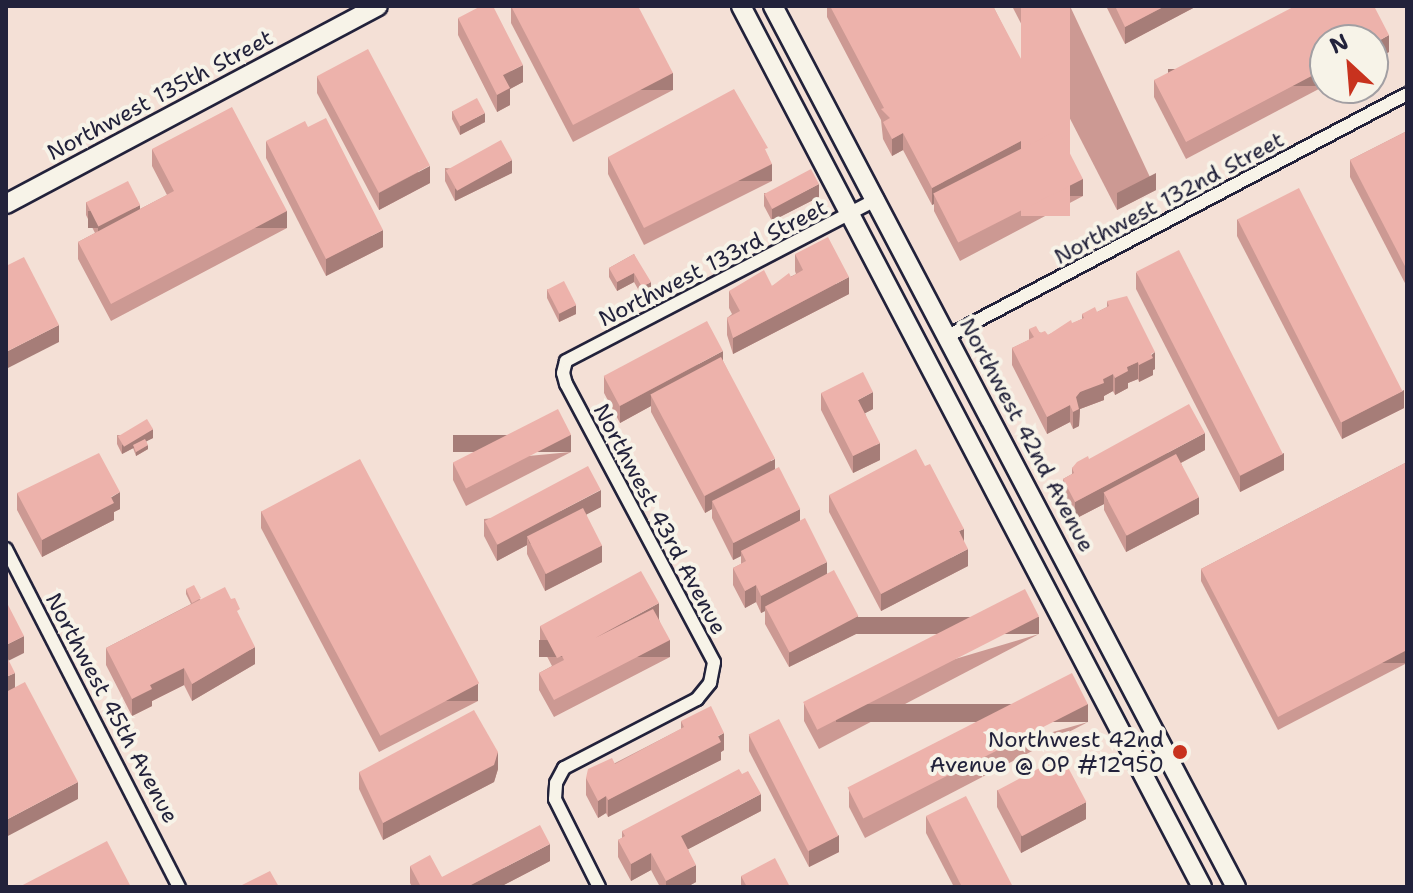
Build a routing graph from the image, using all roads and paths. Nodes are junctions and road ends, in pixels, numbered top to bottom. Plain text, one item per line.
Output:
1 (378, 6) edge
2 (741, 6) edge
3 (773, 6) edge
4 (1407, 94) edge
5 (877, 199) junction
6 (6, 204) edge
7 (850, 214) junction
8 (948, 336) junction
9 (921, 350) junction
10 (566, 361) joint
11 (6, 550) edge
12 (1183, 785) junction
13 (1157, 801) junction
14 (179, 887) edge
15 (599, 887) edge
16 (1202, 887) edge
17 (1236, 887) edge

1 - 6 main road, Northwest 135th Street
2 - 7 main road
3 - 5 main road, Northwest 42nd Avenue
4 - 8 street, Northwest 132nd Street
5 - 7 street, Northwest 133rd Street
5 - 8 main road, Northwest 42nd Avenue
7 - 9 main road
7 - 10 street, Northwest 133rd Street
8 - 9 main road
8 - 12 main road, Northwest 42nd Avenue
9 - 13 main road
10 - 15 street, Northwest 43rd Avenue
11 - 14 street, Northwest 45th Avenue
12 - 13 main road
12 - 17 main road, Northwest 42nd Avenue
13 - 16 main road

